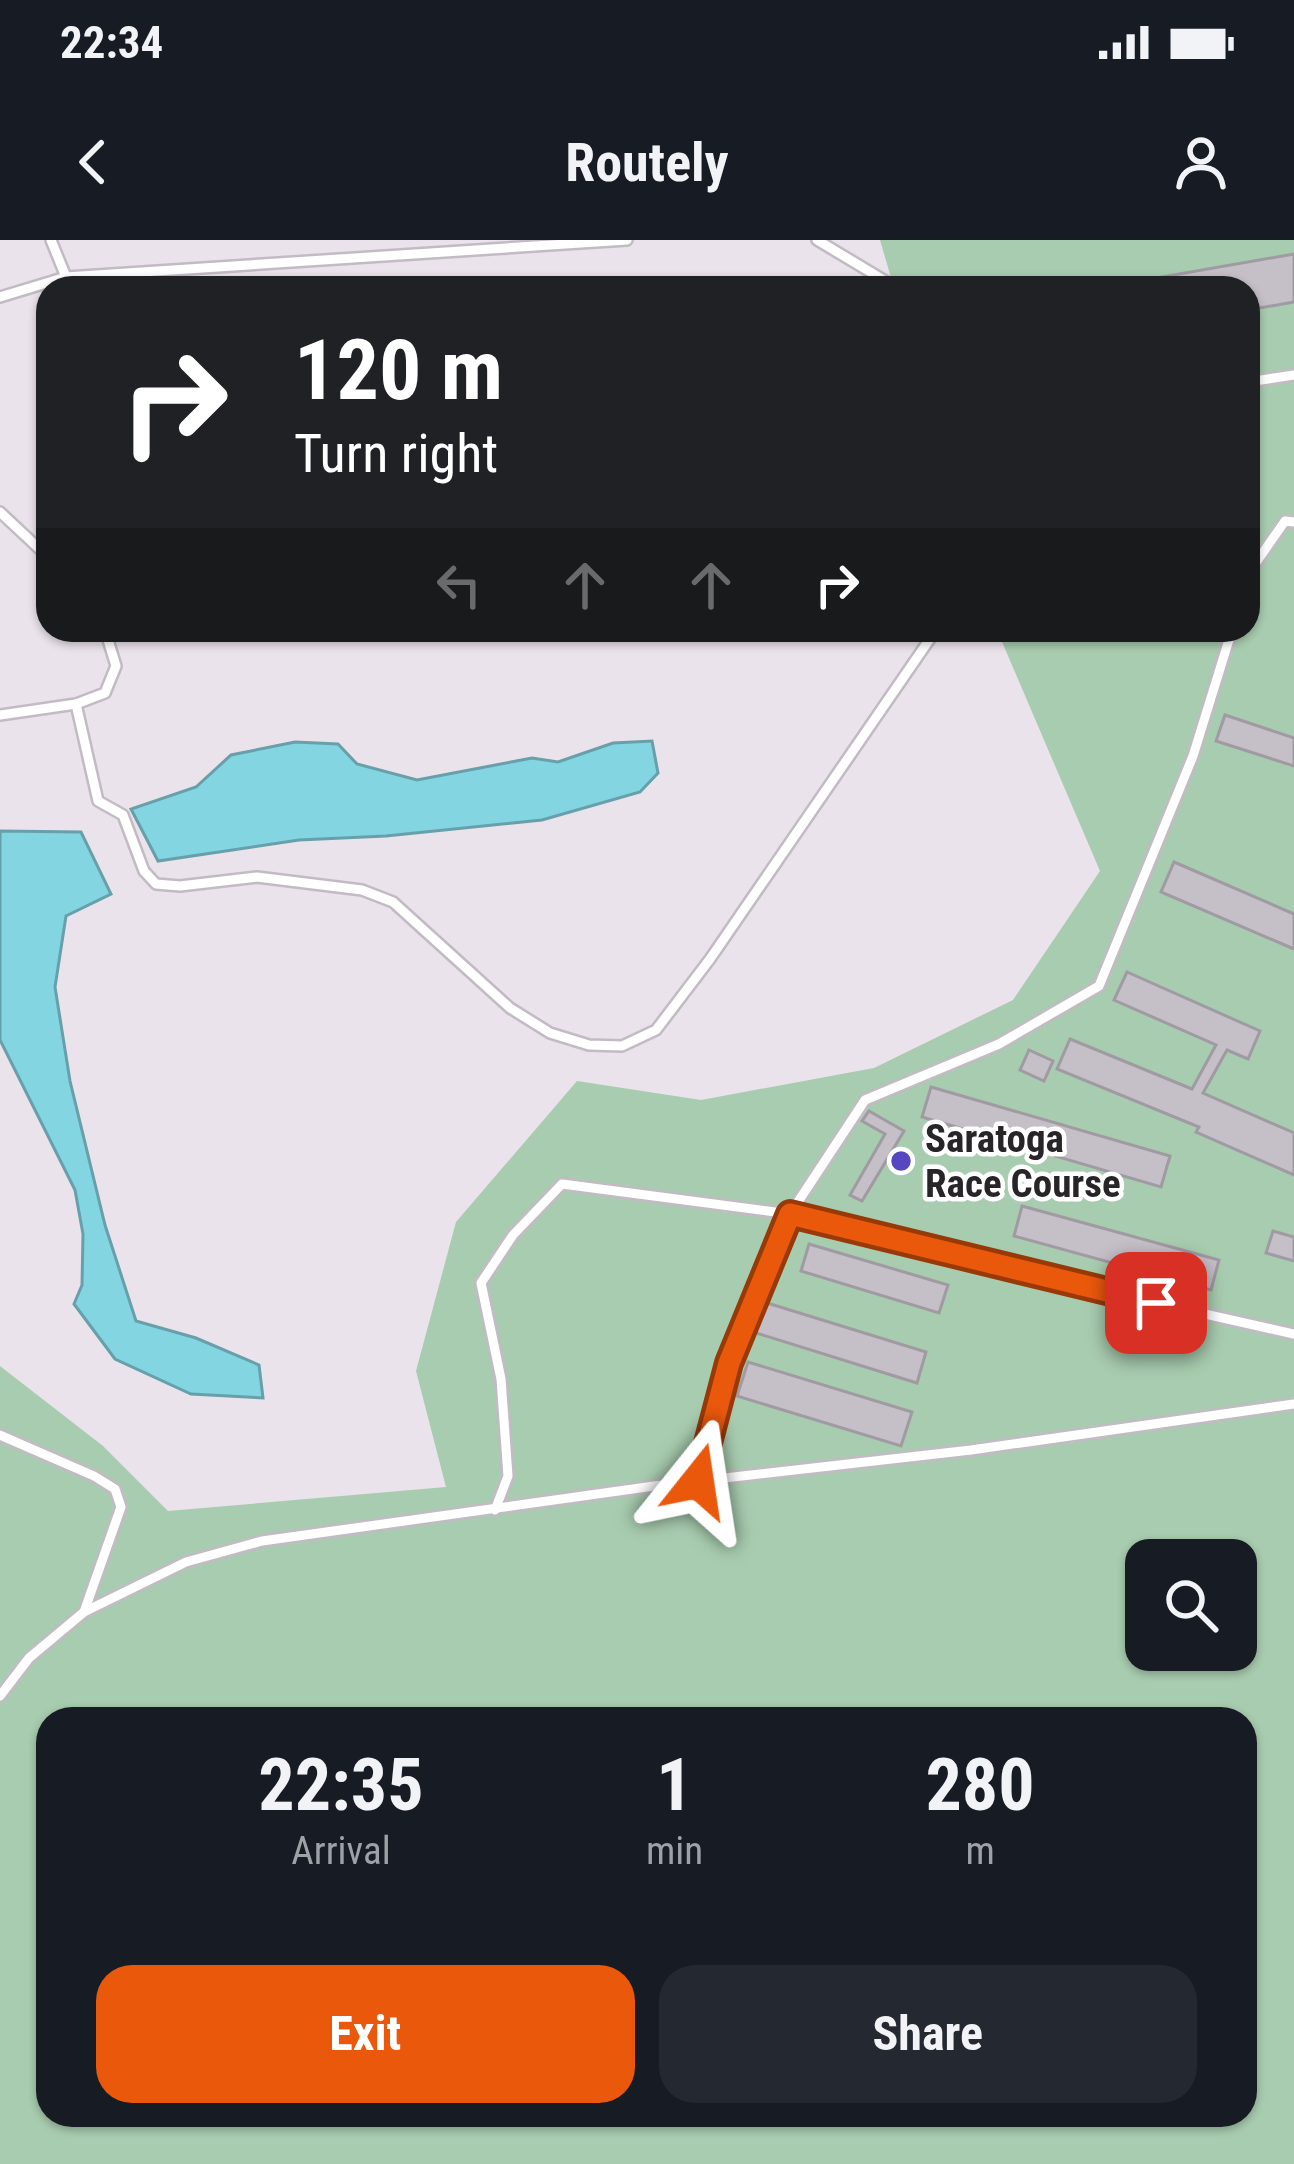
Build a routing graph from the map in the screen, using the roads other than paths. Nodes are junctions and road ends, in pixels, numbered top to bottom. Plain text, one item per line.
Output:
1 (51, 240) edge
2 (628, 240) edge
3 (817, 240) edge
4 (66, 276) edge
5 (81, 276) edge
6 (877, 276) edge
7 (36, 286) edge
8 (0, 297) edge
9 (1294, 375) edge
10 (1260, 380) edge
11 (0, 512) edge
12 (1294, 522) edge
13 (36, 546) edge
14 (1260, 557) edge
15 (109, 642) edge
16 (928, 642) edge
17 (1228, 642) edge
18 (76, 704) junction
19 (0, 715) edge
20 (790, 1214) junction
21 (1294, 1334) edge
22 (1294, 1404) edge
23 (0, 1435) edge
24 (698, 1481) junction
25 (495, 1510) junction
26 (84, 1612) junction
27 (0, 1696) edge

1 - 4 lane
2 - 5 lane
3 - 6 lane
7 - 8 lane
9 - 10 lane
11 - 13 lane
12 - 14 lane
15 - 18 lane
16 - 18 lane
17 - 20 lane
18 - 19 lane
20 - 21 lane
20 - 24 lane
20 - 25 lane
22 - 24 lane
23 - 26 lane
24 - 25 lane
25 - 26 lane
26 - 27 lane

